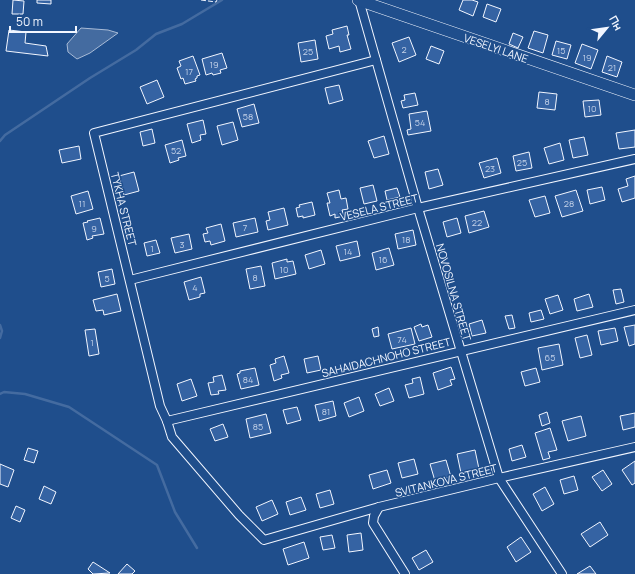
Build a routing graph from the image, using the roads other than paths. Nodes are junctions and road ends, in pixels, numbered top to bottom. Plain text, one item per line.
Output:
1 (359, 0) edge
2 (376, 60) junction
3 (635, 95) edge
4 (635, 159) edge
5 (418, 208) junction
6 (130, 280) junction
7 (635, 310) edge
8 (460, 351) junction
9 (167, 421) junction
10 (635, 447) edge
11 (499, 478) junction
12 (379, 507) junction
13 (264, 540) joint
14 (405, 574) edge
15 (562, 574) edge

1 - 2 street, NOVOSILNA STREET
1 - 3 street, VESELYI LANE
2 - 5 street, NOVOSILNA STREET
2 - 6 street, TYKHA STREET
4 - 5 street, VESELA STREET
5 - 6 street, VESELA STREET
5 - 8 street, NOVOSILNA STREET
6 - 9 street, TYKHA STREET
7 - 8 street, SAHAIDACHNOHO STREET
8 - 9 street, SAHAIDACHNOHO STREET
8 - 11 street, NOVOSILNA STREET
9 - 13 street, TYKHA STREET
10 - 11 street, SVITANKOVA STREET
11 - 12 street, SVITANKOVA STREET
11 - 15 street, NOVOSILNA STREET
12 - 13 street, SVITANKOVA STREET
12 - 14 street

